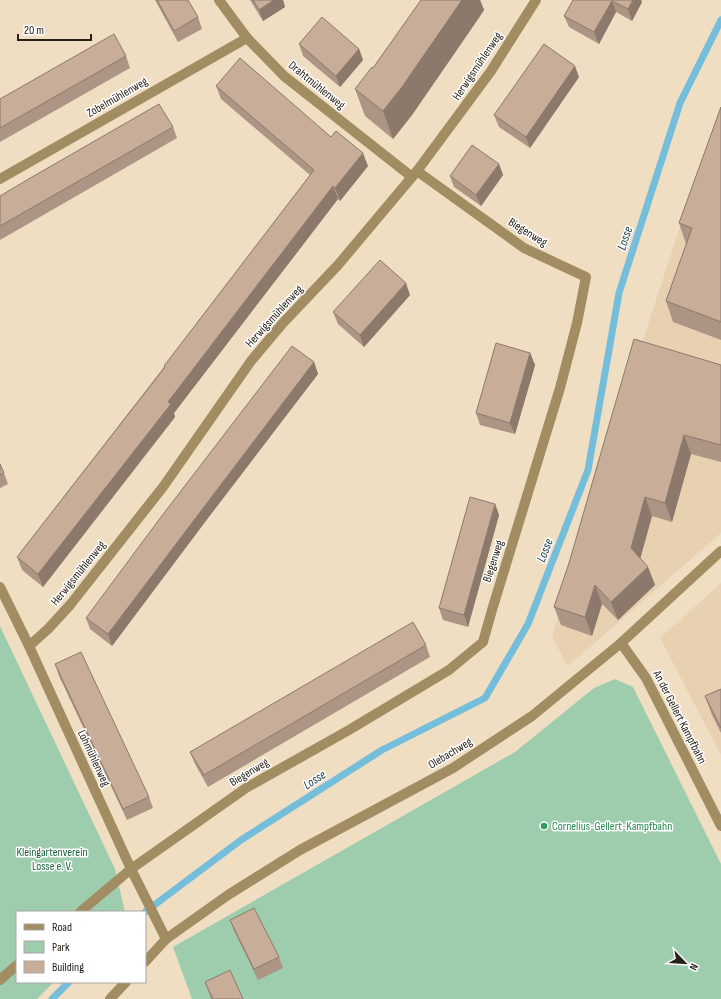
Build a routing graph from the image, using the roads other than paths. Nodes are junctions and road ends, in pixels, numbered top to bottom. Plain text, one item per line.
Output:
1 (219, 0) edge
2 (536, 0) edge
3 (247, 38) junction
4 (414, 174) junction
5 (0, 179) edge
6 (721, 551) edge
7 (0, 587) edge
8 (621, 643) junction
9 (29, 646) junction
10 (721, 826) edge
11 (131, 868) junction
12 (81, 911) edge
13 (166, 939) junction
14 (146, 961) edge
15 (16, 966) edge
16 (0, 980) edge
17 (125, 983) edge
18 (110, 999) edge

1 - 3 street, Drahtmühlenweg
2 - 4 street, Herwigsmühlenweg
3 - 4 street, Drahtmühlenweg
3 - 5 street, Zobelmühlenweg
4 - 9 street, Herwigsmühlenweg
4 - 11 street, Biegenweg
6 - 8 street, Olebachweg
7 - 9 street, Lohmühlenweg
8 - 10 street, An der Gellert Kampfbahn
8 - 13 street, Olebachweg
9 - 11 street, Lohmühlenweg
11 - 12 street
11 - 13 street, Lohmühlenweg
13 - 14 street, Olebachweg
15 - 16 street
17 - 18 street

